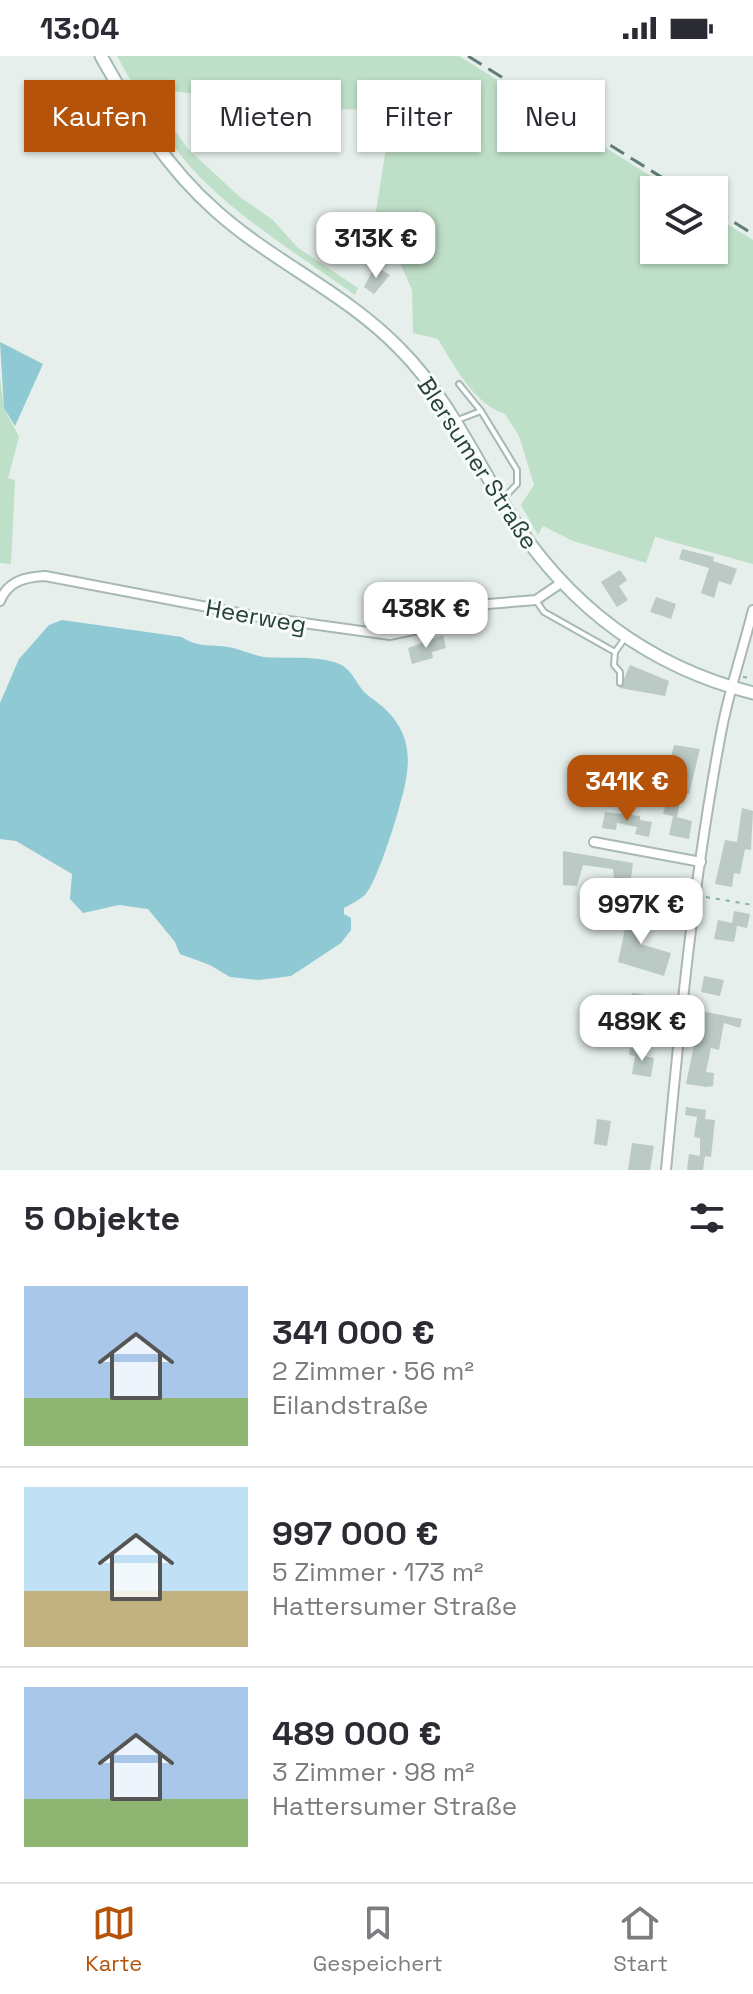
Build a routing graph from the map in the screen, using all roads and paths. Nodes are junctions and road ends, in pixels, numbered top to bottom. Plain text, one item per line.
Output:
1 (101, 56) edge
2 (459, 384) dead end
3 (481, 411) junction
4 (455, 421) junction
5 (501, 500) junction
6 (561, 583) junction
7 (536, 600) junction
8 (0, 601) edge
9 (753, 610) edge
10 (625, 638) junction
11 (615, 652) junction
12 (753, 678) edge
13 (734, 682) junction
14 (620, 683) dead end
15 (753, 693) edge
16 (594, 842) dead end
17 (701, 862) junction
18 (697, 896) junction
19 (753, 905) edge
20 (666, 1170) edge

1 - 4 main road, Blersumer Straße
2 - 3 lane
3 - 4 lane
3 - 5 lane
4 - 5 main road, Blersumer Straße
5 - 6 main road, Blersumer Straße
6 - 7 street, Heerweg
6 - 10 main road, Blersumer Straße
7 - 8 street, Heerweg
7 - 11 lane
9 - 13 street
10 - 11 lane
10 - 13 main road, Blersumer Straße
11 - 14 lane
12 - 13 path
13 - 15 main road, Blersumer Straße
13 - 17 street
16 - 17 street
17 - 18 street
18 - 19 path
18 - 20 street

